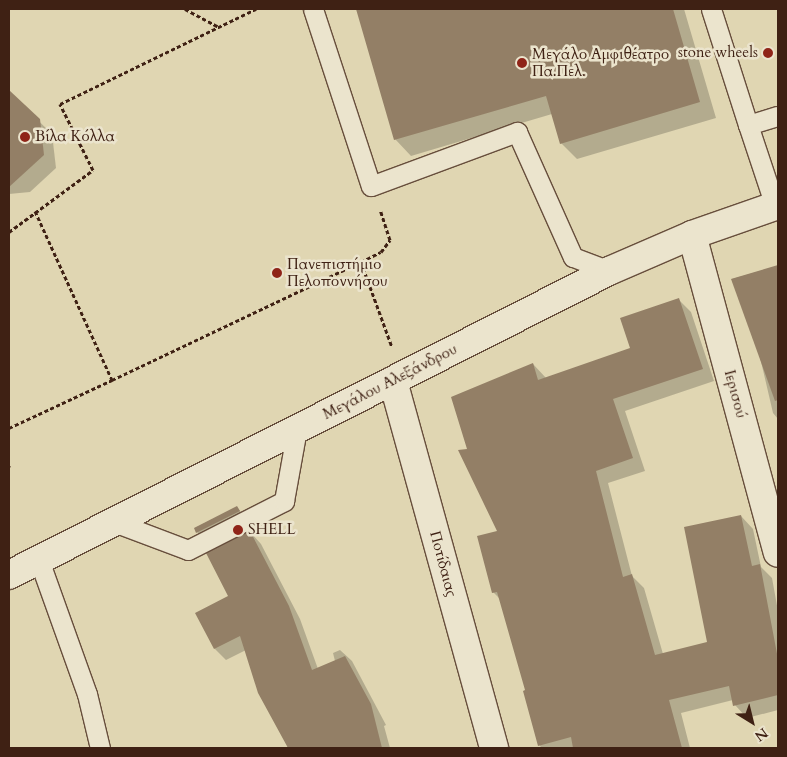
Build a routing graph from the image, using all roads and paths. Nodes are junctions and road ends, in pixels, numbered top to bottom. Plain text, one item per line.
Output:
1 (185, 9) edge
2 (256, 9) edge
3 (313, 9) edge
4 (711, 9) edge
5 (219, 27) junction
6 (778, 116) edge
7 (748, 125) junction
8 (371, 186) junction
9 (776, 206) edge
10 (35, 210) junction
11 (9, 232) edge
12 (692, 235) junction
13 (360, 262) junction
14 (609, 271) junction
15 (112, 380) junction
16 (393, 381) junction
17 (9, 428) edge
18 (297, 429) junction
19 (114, 522) junction
20 (778, 553) edge
21 (39, 560) junction
22 (9, 575) edge
23 (100, 748) edge
24 (494, 748) edge

1 - 5 path
2 - 5 path
3 - 8 lane
4 - 7 lane
5 - 10 path
6 - 7 lane
7 - 9 lane
8 - 13 path
8 - 14 lane
9 - 12 main road, Μεγάλου Αλεξάνδρου
10 - 11 path
10 - 15 path
12 - 14 main road, Μεγάλου Αλεξάνδρου
12 - 20 main road, Ιερισού
13 - 15 path
13 - 16 path
14 - 16 main road, Μεγάλου Αλεξάνδρου
15 - 17 path
16 - 18 main road, Μεγάλου Αλεξάνδρου
16 - 24 main road, Ποτίδαιας
18 - 19 main road, Μεγάλου Αλεξάνδρου
18 - 19 lane
19 - 21 main road, Μεγάλου Αλεξάνδρου
21 - 22 main road, Μεγάλου Αλεξάνδρου
21 - 23 lane

